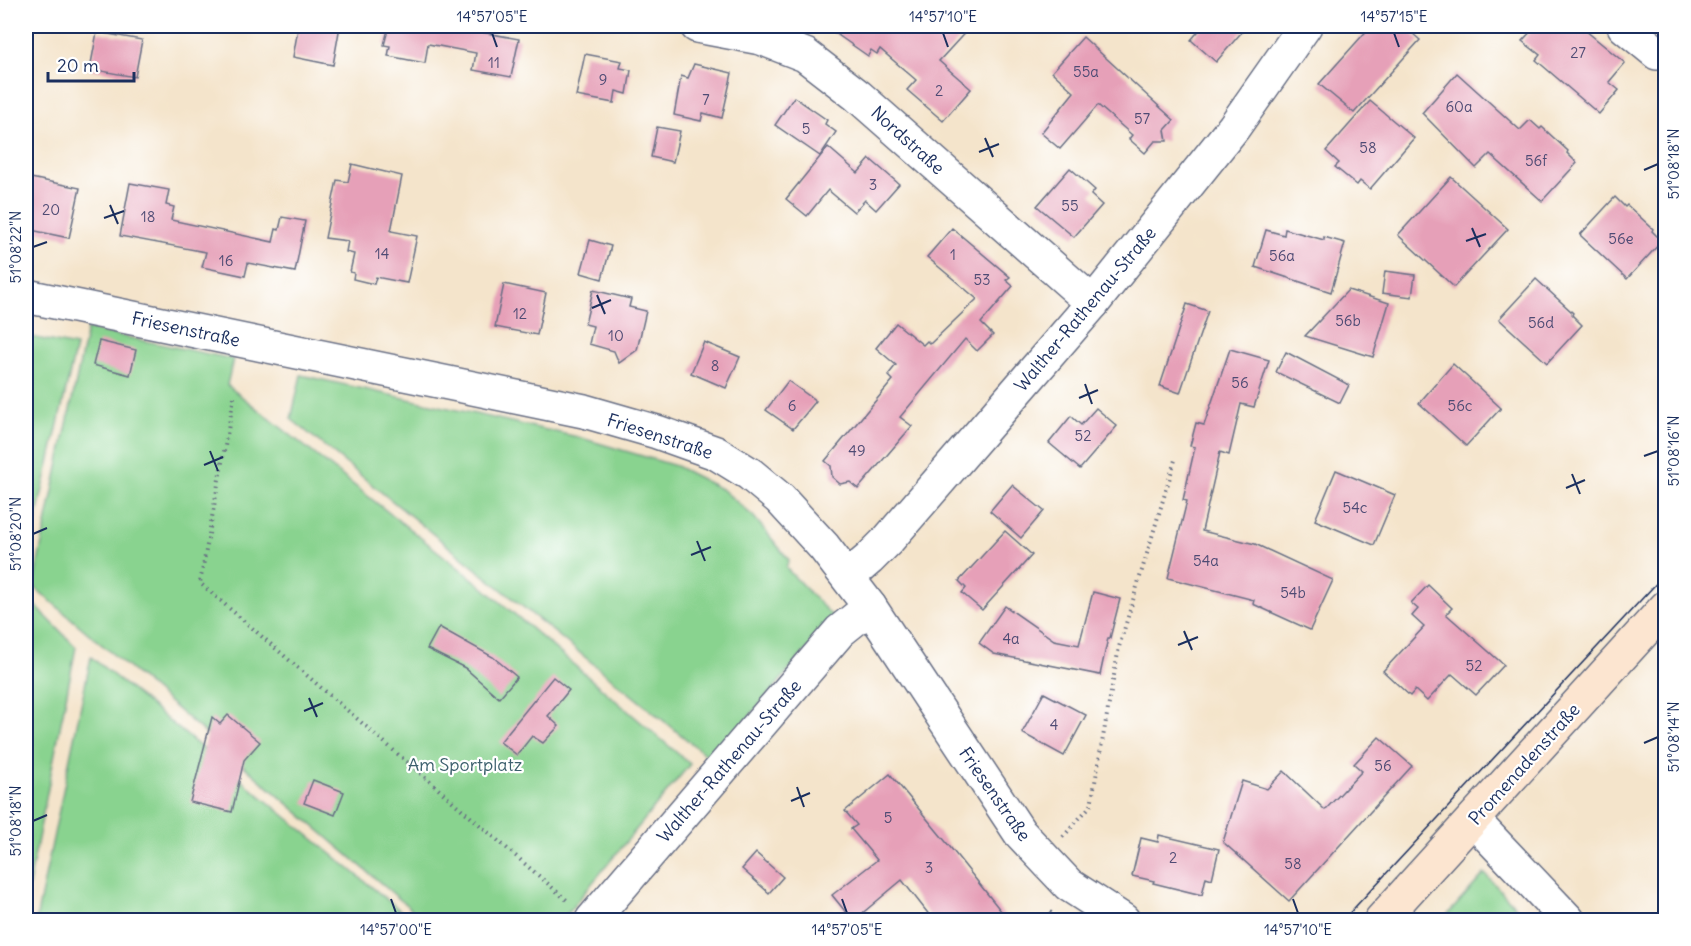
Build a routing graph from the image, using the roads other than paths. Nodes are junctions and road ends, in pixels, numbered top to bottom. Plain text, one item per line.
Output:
1 (697, 26) edge
2 (1305, 26) edge
3 (1624, 26) edge
4 (1665, 53) edge
5 (26, 296) edge
6 (1093, 303) junction
7 (848, 577) junction
8 (870, 607) junction
9 (1665, 607) edge
10 (1473, 820) junction
11 (582, 913) edge
12 (1123, 921) edge
13 (1381, 921) edge
14 (1568, 921) edge

1 - 6 street, Nordstraße
2 - 6 street, Walther-Rathenau-Straße
3 - 4 street
5 - 7 street, Friesenstraße
6 - 7 street, Walther-Rathenau-Straße
7 - 8 street, Friesenstraße
8 - 11 street, Walther-Rathenau-Straße
8 - 12 street, Friesenstraße
9 - 10 main road, Promenadenstraße
10 - 13 main road, Promenadenstraße
10 - 14 street

